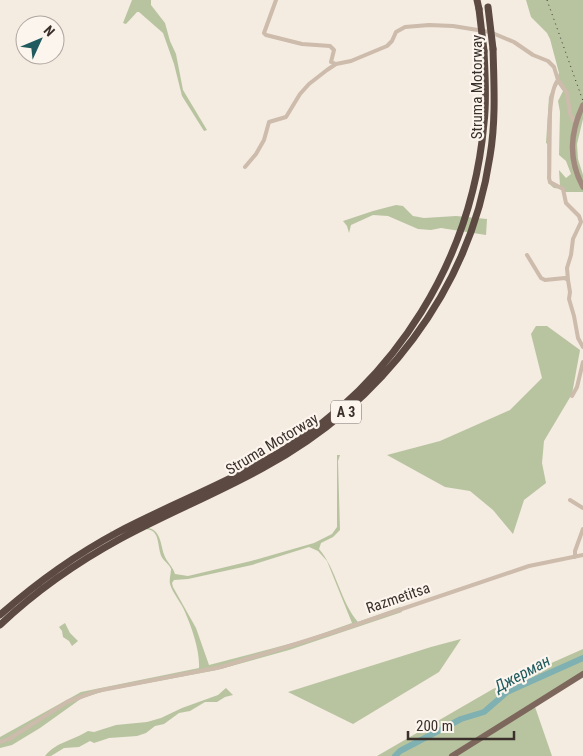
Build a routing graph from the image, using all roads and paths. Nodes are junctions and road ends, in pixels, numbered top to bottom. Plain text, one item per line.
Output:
1 (276, 0) edge
2 (477, 0) edge
3 (488, 3) edge
4 (336, 64) junction
5 (558, 80) junction
6 (583, 105) edge
7 (575, 123) junction
8 (245, 168) dead end
9 (583, 186) edge
10 (527, 255) dead end
11 (568, 280) junction
12 (583, 347) edge
13 (583, 362) edge
14 (572, 396) dead end
15 (570, 500) dead end
16 (583, 508) edge
17 (583, 529) edge
18 (583, 555) edge
19 (575, 556) junction
20 (0, 616) edge
21 (0, 625) edge
22 (583, 674) edge
23 (0, 742) edge
24 (452, 756) edge

1 - 4 street
2 - 20 highway, Struma Motorway / A 3, bridge
3 - 21 highway, Struma Motorway / A 3, bridge
4 - 5 street
4 - 8 street
5 - 7 street
5 - 11 street
6 - 7 main road
7 - 9 main road
10 - 11 street
11 - 12 street
13 - 14 street
15 - 16 street
17 - 19 street
18 - 19 street, Razmetitsa
19 - 23 street, Razmetitsa
22 - 24 main road

